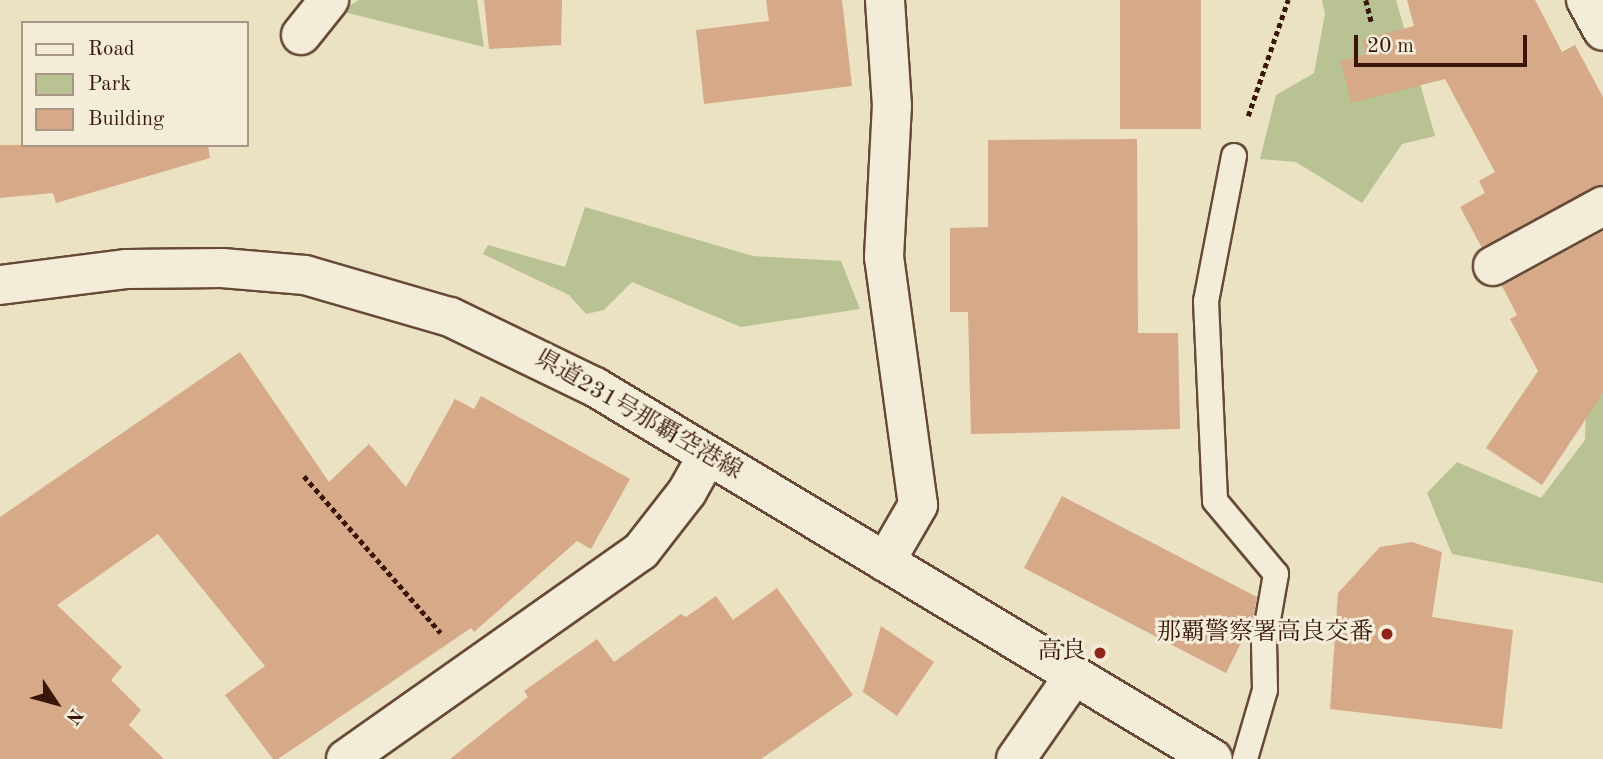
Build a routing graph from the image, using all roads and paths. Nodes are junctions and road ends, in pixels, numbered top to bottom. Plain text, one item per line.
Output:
1 (330, 0) edge
2 (885, 0) edge
3 (1288, 0) edge
4 (1366, 0) edge
5 (1586, 0) edge
6 (1372, 24) dead end
7 (1603, 31) edge
8 (301, 35) dead end
9 (1234, 156) joint
10 (1603, 206) edge
11 (1493, 266) dead end
12 (0, 285) edge
13 (707, 456) junction
14 (303, 476) dead end
15 (885, 562) junction
16 (475, 672) junction
17 (1073, 677) junction
18 (346, 759) edge
19 (1016, 759) edge
20 (1213, 759) edge
21 (1245, 759) edge

1 - 8 street
2 - 15 street
3 - 9 path
4 - 6 path
5 - 7 street
9 - 21 lane
10 - 11 street
12 - 13 street, 県道231号那覇空港線
13 - 15 street, 県道231号那覇空港線
13 - 16 street
14 - 16 path
15 - 17 street, 県道231号那覇空港線
16 - 18 street
17 - 19 street
17 - 20 street, 県道231号那覇空港線

